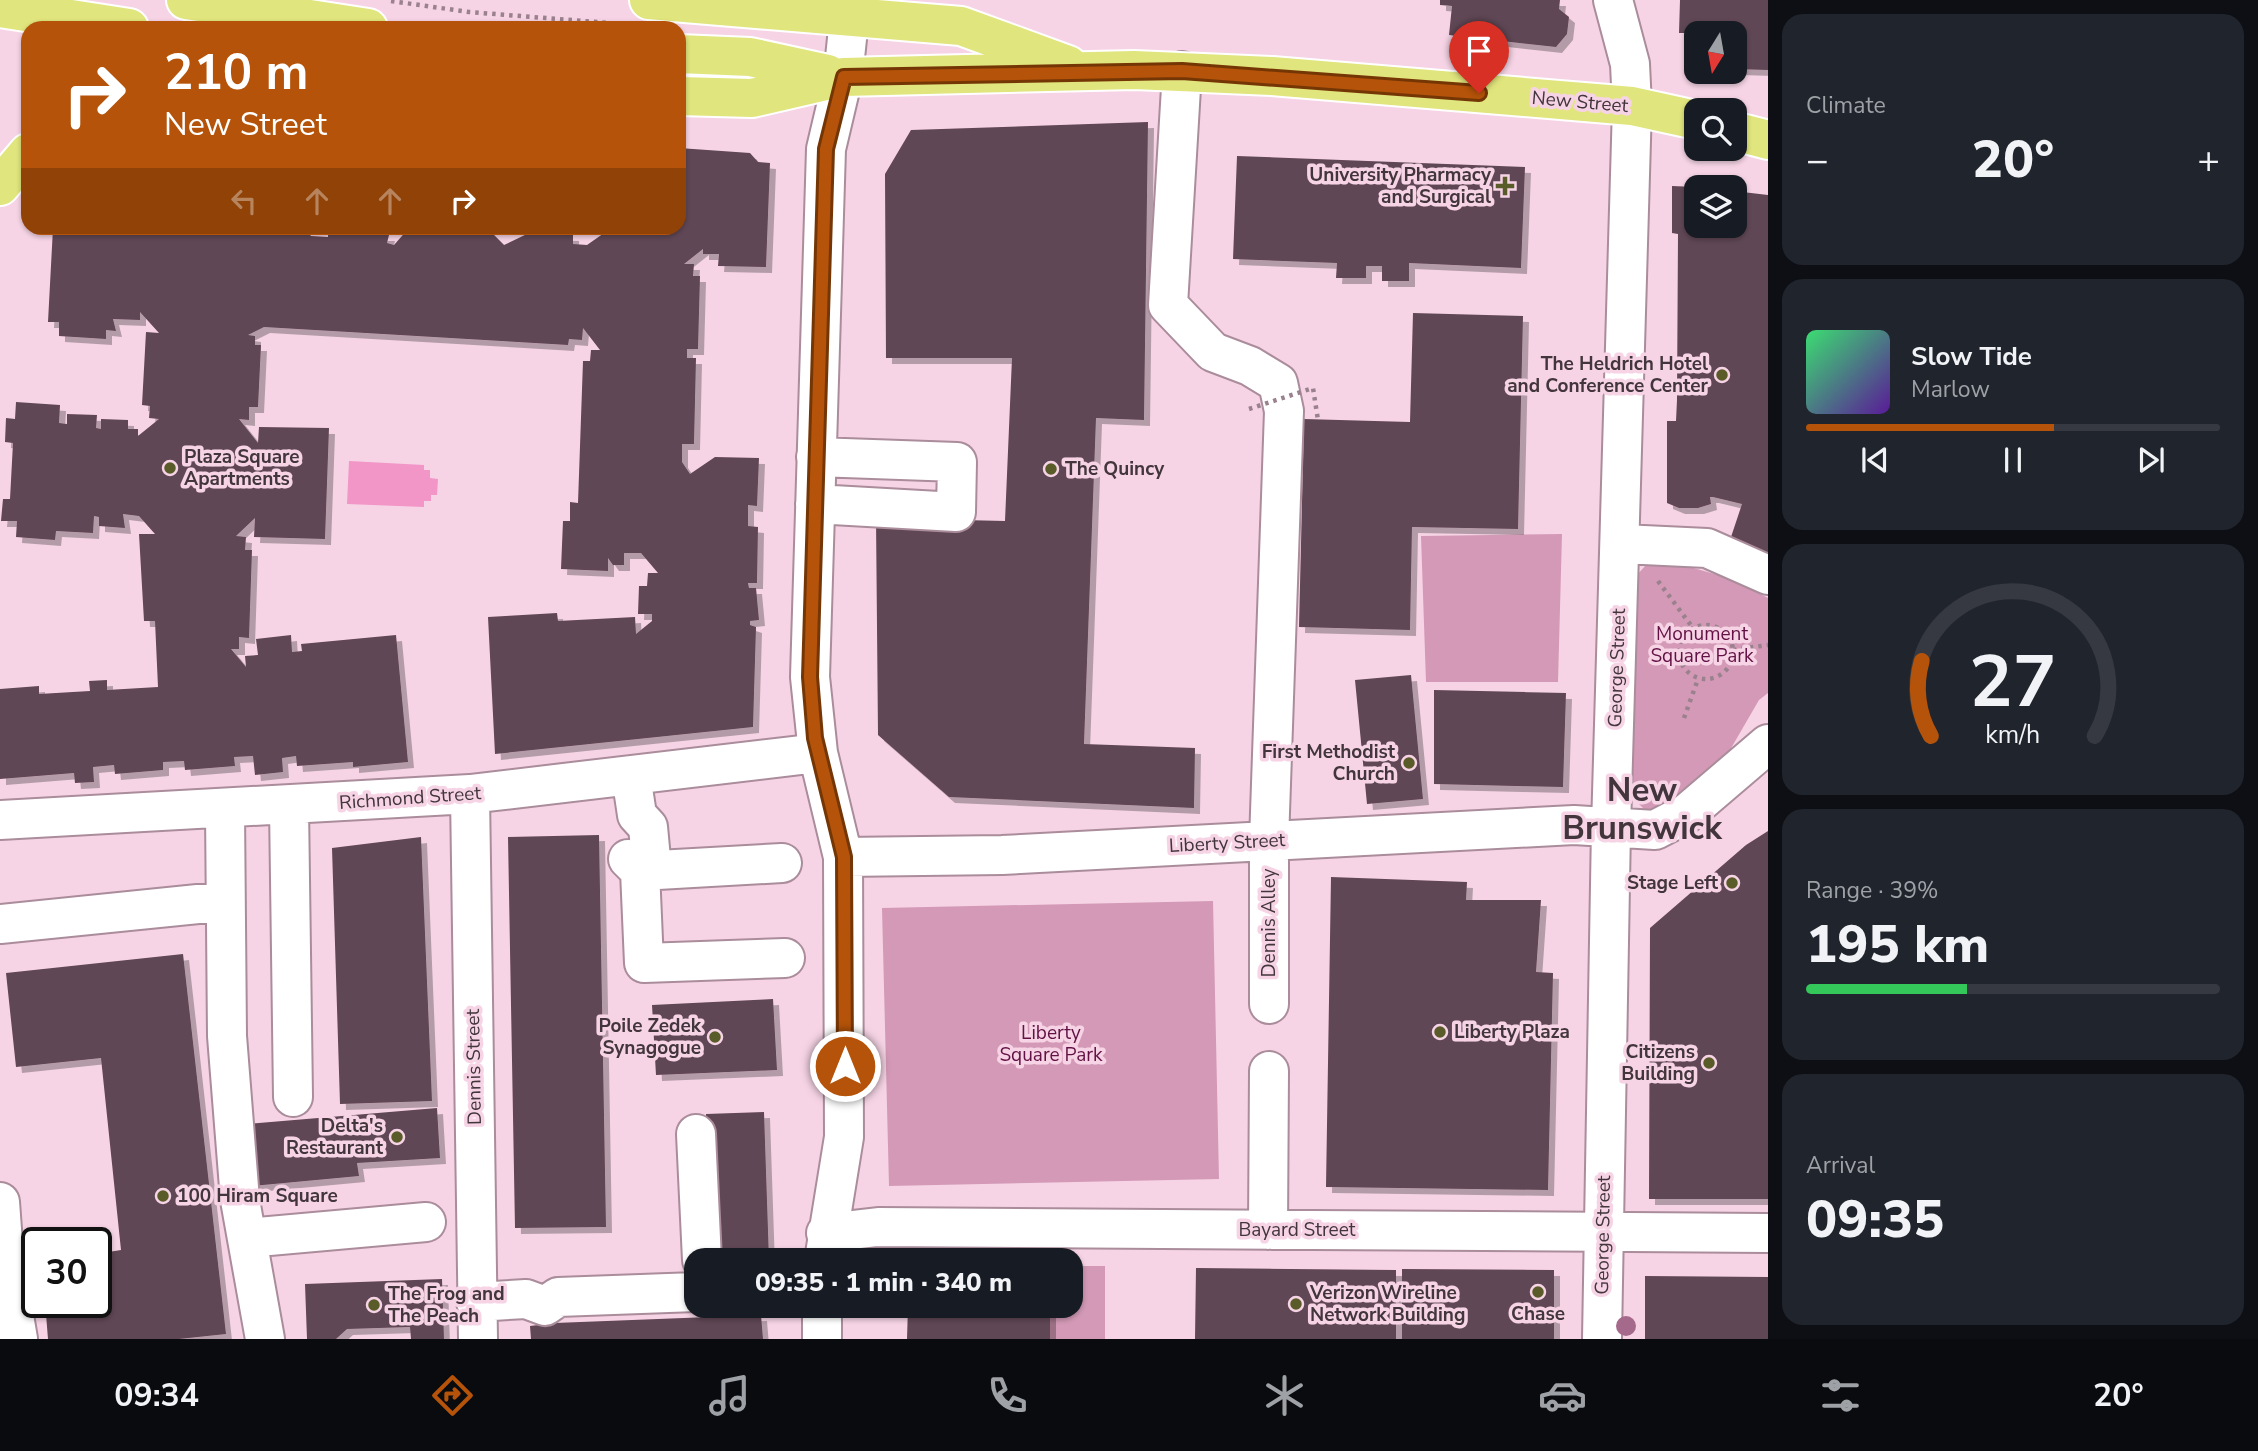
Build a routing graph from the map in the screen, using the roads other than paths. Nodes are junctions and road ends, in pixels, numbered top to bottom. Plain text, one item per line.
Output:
1 (186, 0) edge
2 (1613, 0) edge
3 (0, 8) edge
4 (850, 8) edge
5 (640, 12) edge
6 (85, 21) edge
7 (322, 21) edge
8 (686, 54) edge
9 (1086, 71) junction
10 (1182, 71) junction
11 (844, 77) junction
12 (686, 96) edge
13 (1632, 106) junction
14 (1684, 117) edge
15 (1747, 134) edge
16 (1768, 140) edge
17 (21, 161) edge
18 (0, 186) edge
19 (816, 457) junction
20 (815, 504) junction
21 (1622, 544) junction
22 (1768, 575) edge
23 (1768, 744) edge
24 (818, 753) junction
25 (631, 775) junction
26 (470, 794) junction
27 (289, 806) junction
28 (225, 810) junction
29 (0, 820) edge
30 (1611, 828) junction
31 (1269, 841) junction
32 (844, 857) junction
33 (782, 863) dead end
34 (640, 872) junction
35 (225, 904) junction
36 (0, 924) edge
37 (785, 958) dead end
38 (1269, 1004) dead end
39 (1269, 1071) dead end
40 (293, 1097) dead end
41 (696, 1134) dead end
42 (0, 1202) edge
43 (426, 1222) dead end
44 (1268, 1230) junction
45 (1603, 1232) junction
46 (1768, 1233) edge
47 (247, 1238) junction
48 (825, 1246) edge
49 (701, 1248) edge
50 (684, 1292) edge
51 (822, 1318) edge
52 (477, 1320) edge
53 (18, 1339) edge
54 (265, 1339) edge
55 (822, 1339) edge
56 (1602, 1339) edge

1 - 7 main road
2 - 13 street, George Street
3 - 6 main road
4 - 5 main road, New Street
4 - 9 main road, New Street
4 - 11 street
8 - 11 main road
9 - 10 main road, New Street
9 - 11 main road, New Street
10 - 13 main road, New Street
10 - 31 street, Dennis Alley
11 - 12 main road
11 - 19 street
13 - 14 main road, New Street
13 - 21 street, George Street
15 - 16 main road
17 - 18 main road
19 - 20 street
19 - 20 street
20 - 24 street
21 - 22 street
21 - 30 street, George Street
23 - 30 street, Liberty Street
24 - 25 street, Richmond Street
24 - 32 street
25 - 26 street, Richmond Street
25 - 34 street
26 - 27 street, Richmond Street
26 - 52 street, Dennis Street
27 - 28 street, Richmond Street
27 - 40 street
28 - 29 street, Richmond Street
28 - 35 street
30 - 31 street, Liberty Street
30 - 45 street, George Street
31 - 32 street, Liberty Street
31 - 38 street, Dennis Alley
32 - 48 street
33 - 34 street
34 - 37 street
35 - 36 street
35 - 47 street
39 - 44 street
41 - 49 street
42 - 53 street
43 - 47 street
44 - 45 street, Bayard Street
44 - 48 street, Bayard Street
45 - 46 street, Bayard Street
45 - 56 street, George Street
47 - 54 street
50 - 52 street
51 - 55 street

